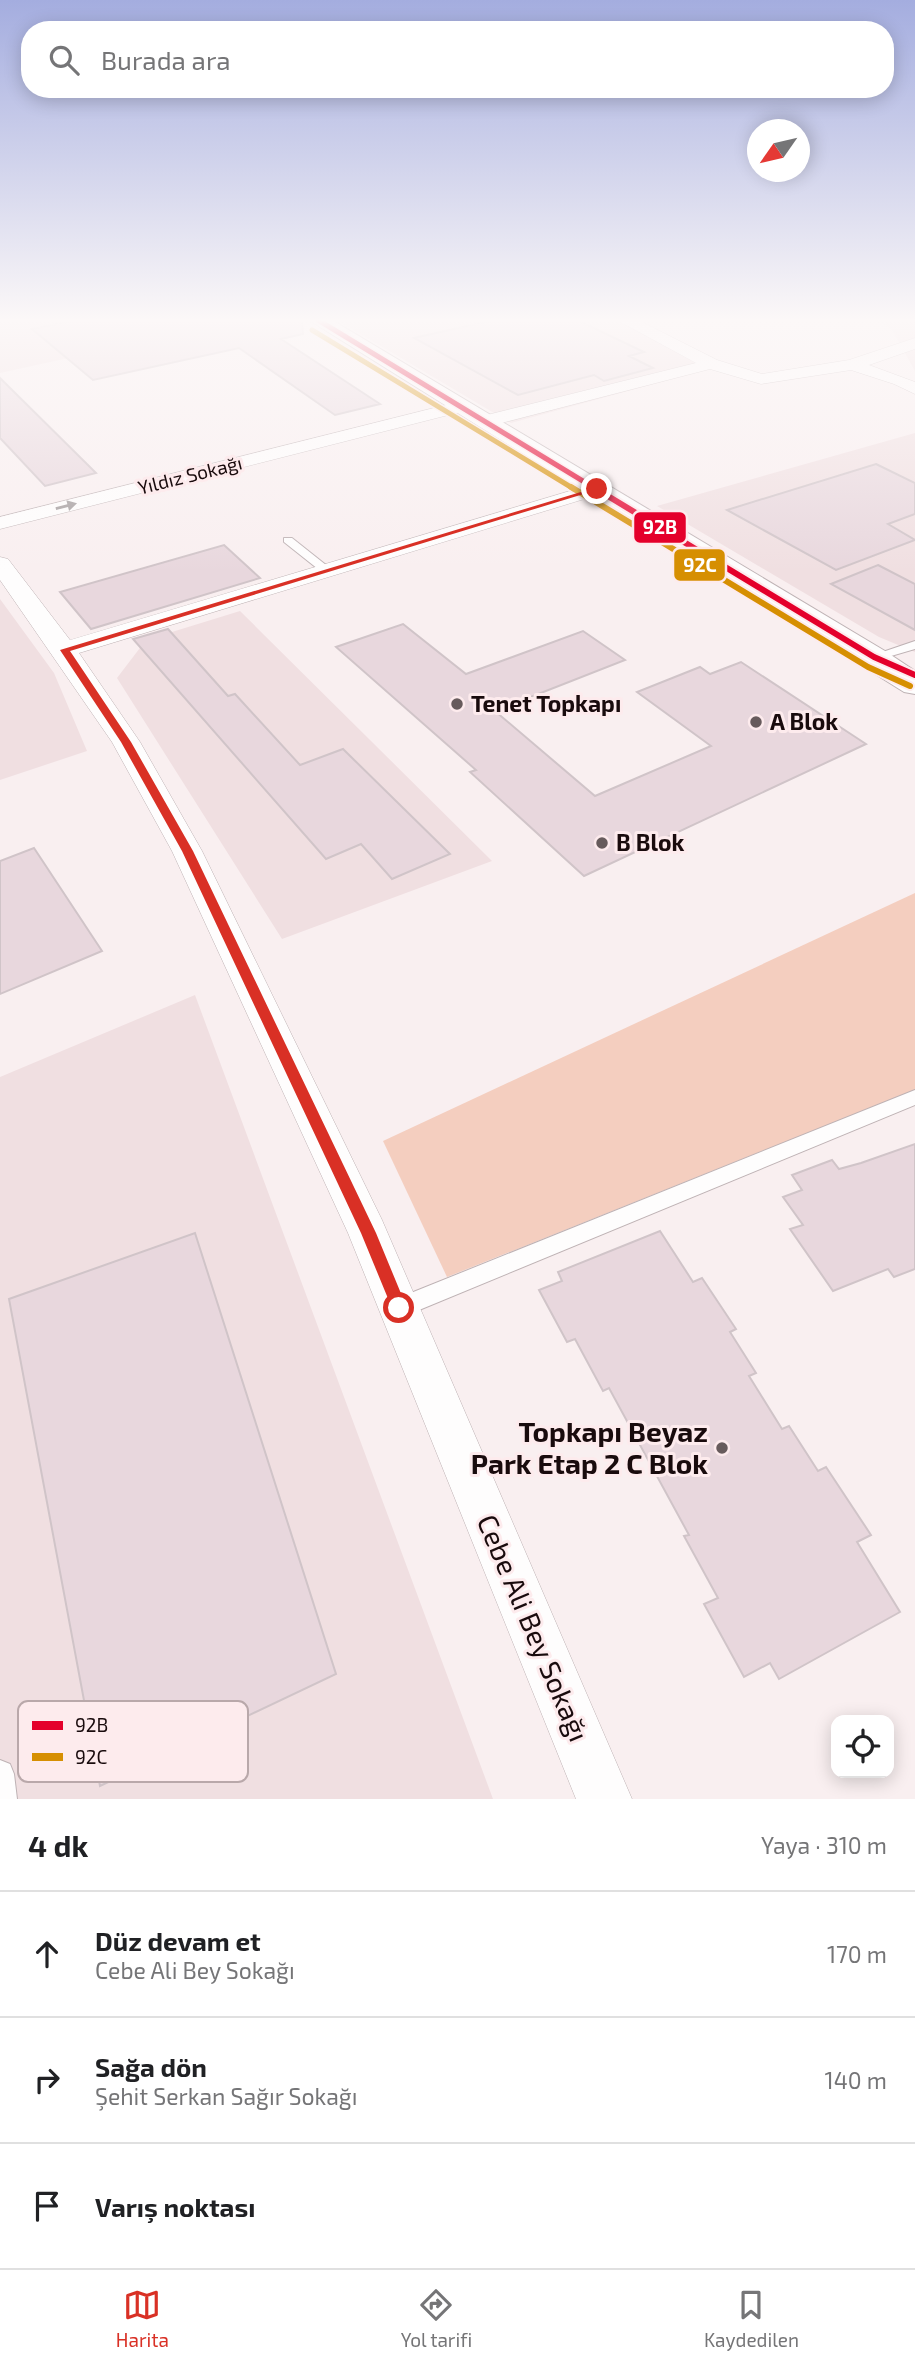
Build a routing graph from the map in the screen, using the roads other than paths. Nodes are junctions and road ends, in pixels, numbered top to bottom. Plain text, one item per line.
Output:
1 (459, 404) edge
2 (553, 404) edge
3 (462, 406) junction
4 (486, 421) junction
5 (597, 489) junction
6 (0, 523) edge
7 (288, 540) dead end
8 (0, 564) edge
9 (327, 571) junction
10 (915, 645) edge
11 (64, 650) junction
12 (874, 657) junction
13 (915, 675) edge
14 (915, 685) edge
15 (915, 1097) edge
16 (399, 1308) junction
17 (0, 1774) edge
18 (3, 1799) edge
19 (604, 1799) edge

1 - 3 main road
2 - 4 street
3 - 4 main road
6 -> 3 street, Yıldız Sokağı
4 - 5 main road
5 - 9 street
5 - 12 main road
7 - 9 lane
8 - 11 street, Cebe Ali Bey Sokağı
9 - 11 street
10 - 12 lane
11 - 16 street, Cebe Ali Bey Sokağı
12 - 13 main road
12 - 14 main road
15 - 16 lane
16 - 19 street, Cebe Ali Bey Sokağı
17 - 18 lane

